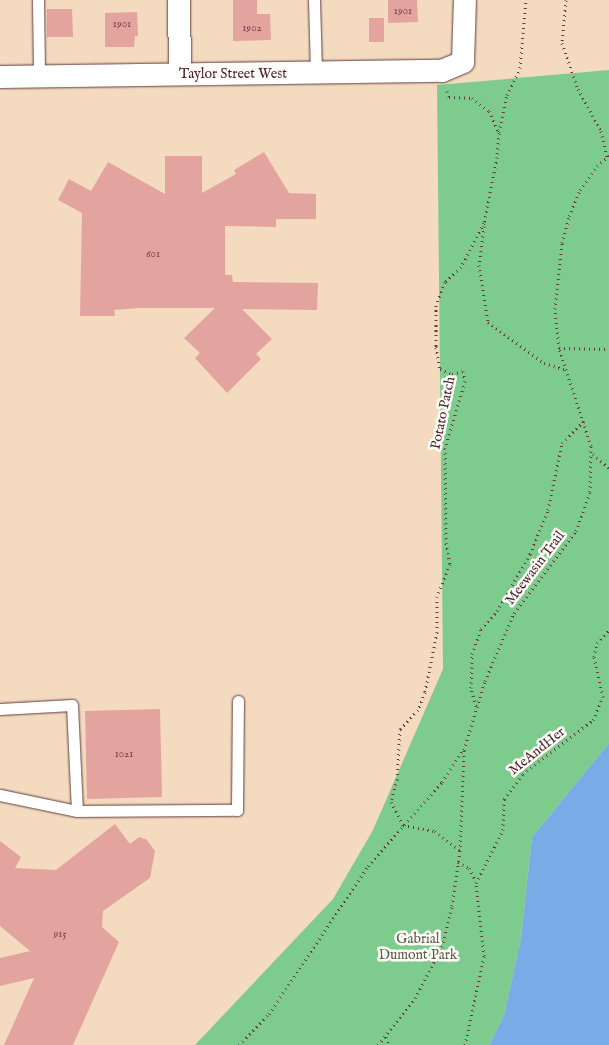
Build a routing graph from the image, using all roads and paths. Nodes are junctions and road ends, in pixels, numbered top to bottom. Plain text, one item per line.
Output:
1 (38, 0) edge
2 (179, 0) edge
3 (314, 0) edge
4 (464, 0) edge
5 (526, 0) edge
6 (566, 0) edge
7 (442, 71) junction
8 (316, 73) junction
9 (180, 74) junction
10 (0, 76) edge
11 (40, 76) junction
12 (499, 133) junction
13 (608, 157) edge
14 (484, 223) junction
15 (559, 348) junction
16 (609, 349) edge
17 (567, 370) junction
18 (584, 421) junction
19 (592, 454) junction
20 (609, 468) edge
21 (609, 630) edge
22 (238, 701) dead end
23 (476, 706) junction
24 (0, 708) edge
25 (464, 750) junction
26 (0, 795) edge
27 (77, 812) junction
28 (403, 825) junction
29 (460, 851) junction
30 (458, 862) junction
31 (476, 882) junction
32 (386, 1036) junction
33 (238, 1045) edge
34 (378, 1045) edge
35 (388, 1045) edge
36 (465, 1045) edge

1 - 11 lane
2 - 9 street
3 - 8 lane
4 - 7 street, Taylor Street West
5 - 12 path, Potato Patch
6 - 13 path
7 - 8 street, Taylor Street West
7 - 12 path
8 - 9 street, Taylor Street West
9 - 11 street, Taylor Street West
10 - 11 street, Taylor Street West
12 - 14 path, Potato Patch
13 - 15 path, Meewasin Trail
14 - 17 path
14 - 28 path, Potato Patch
15 - 16 path
15 - 17 path, Meewasin Trail
17 - 18 path, Meewasin Trail
18 - 19 path, Meewasin Trail
18 - 23 path
19 - 20 path
19 - 23 path, Meewasin Trail
21 - 31 path, MeAndHer
22 - 27 lane
23 - 25 path, Meewasin Trail
24 - 27 lane
25 - 28 path
25 - 29 path, Meewasin Trail
26 - 27 lane
28 - 29 path
28 - 33 path
29 - 30 path, Meewasin Trail
30 - 31 path
30 - 32 path, Meewasin Trail
31 - 36 path
32 - 34 path, Meewasin Trail
32 - 35 path

